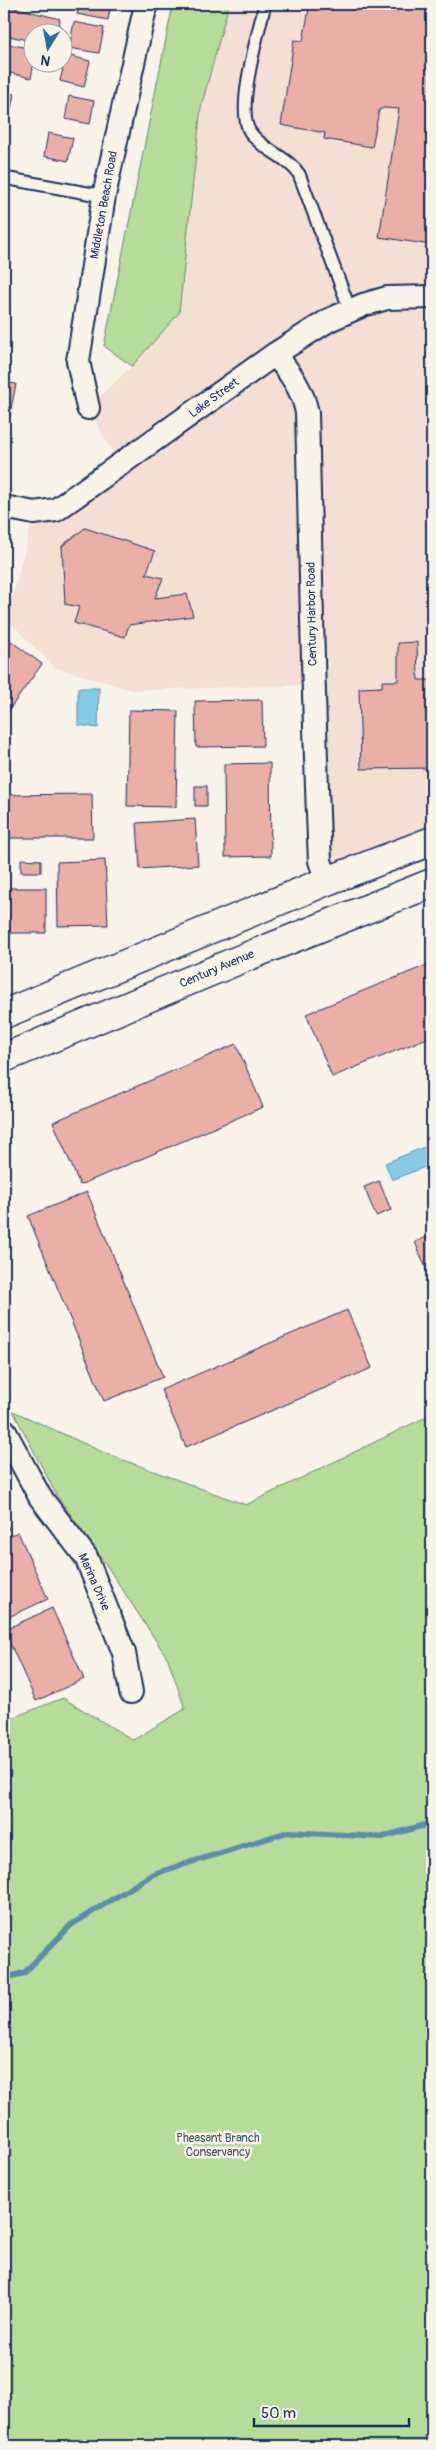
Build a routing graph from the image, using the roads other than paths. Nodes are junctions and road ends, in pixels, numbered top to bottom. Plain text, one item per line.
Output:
1 (146, 4) edge
2 (265, 4) edge
3 (4, 178) edge
4 (104, 196) junction
5 (432, 297) edge
6 (350, 310) junction
7 (275, 354) junction
8 (88, 408) dead end
9 (4, 507) edge
10 (432, 840) edge
11 (327, 881) junction
12 (432, 883) edge
13 (4, 1014) edge
14 (4, 1058) edge
15 (4, 1430) edge
16 (131, 1692) dead end

1 - 4 street, Middleton Beach Road
2 - 6 lane
3 - 4 lane
4 - 8 street, Middleton Beach Road
5 - 6 street, Lake Street
6 - 7 street, Lake Street
7 - 9 street, Lake Street
7 - 11 street, Century Harbor Road
10 - 11 main road
11 - 13 main road
12 - 14 main road, Century Avenue
15 - 16 street, Marina Drive

